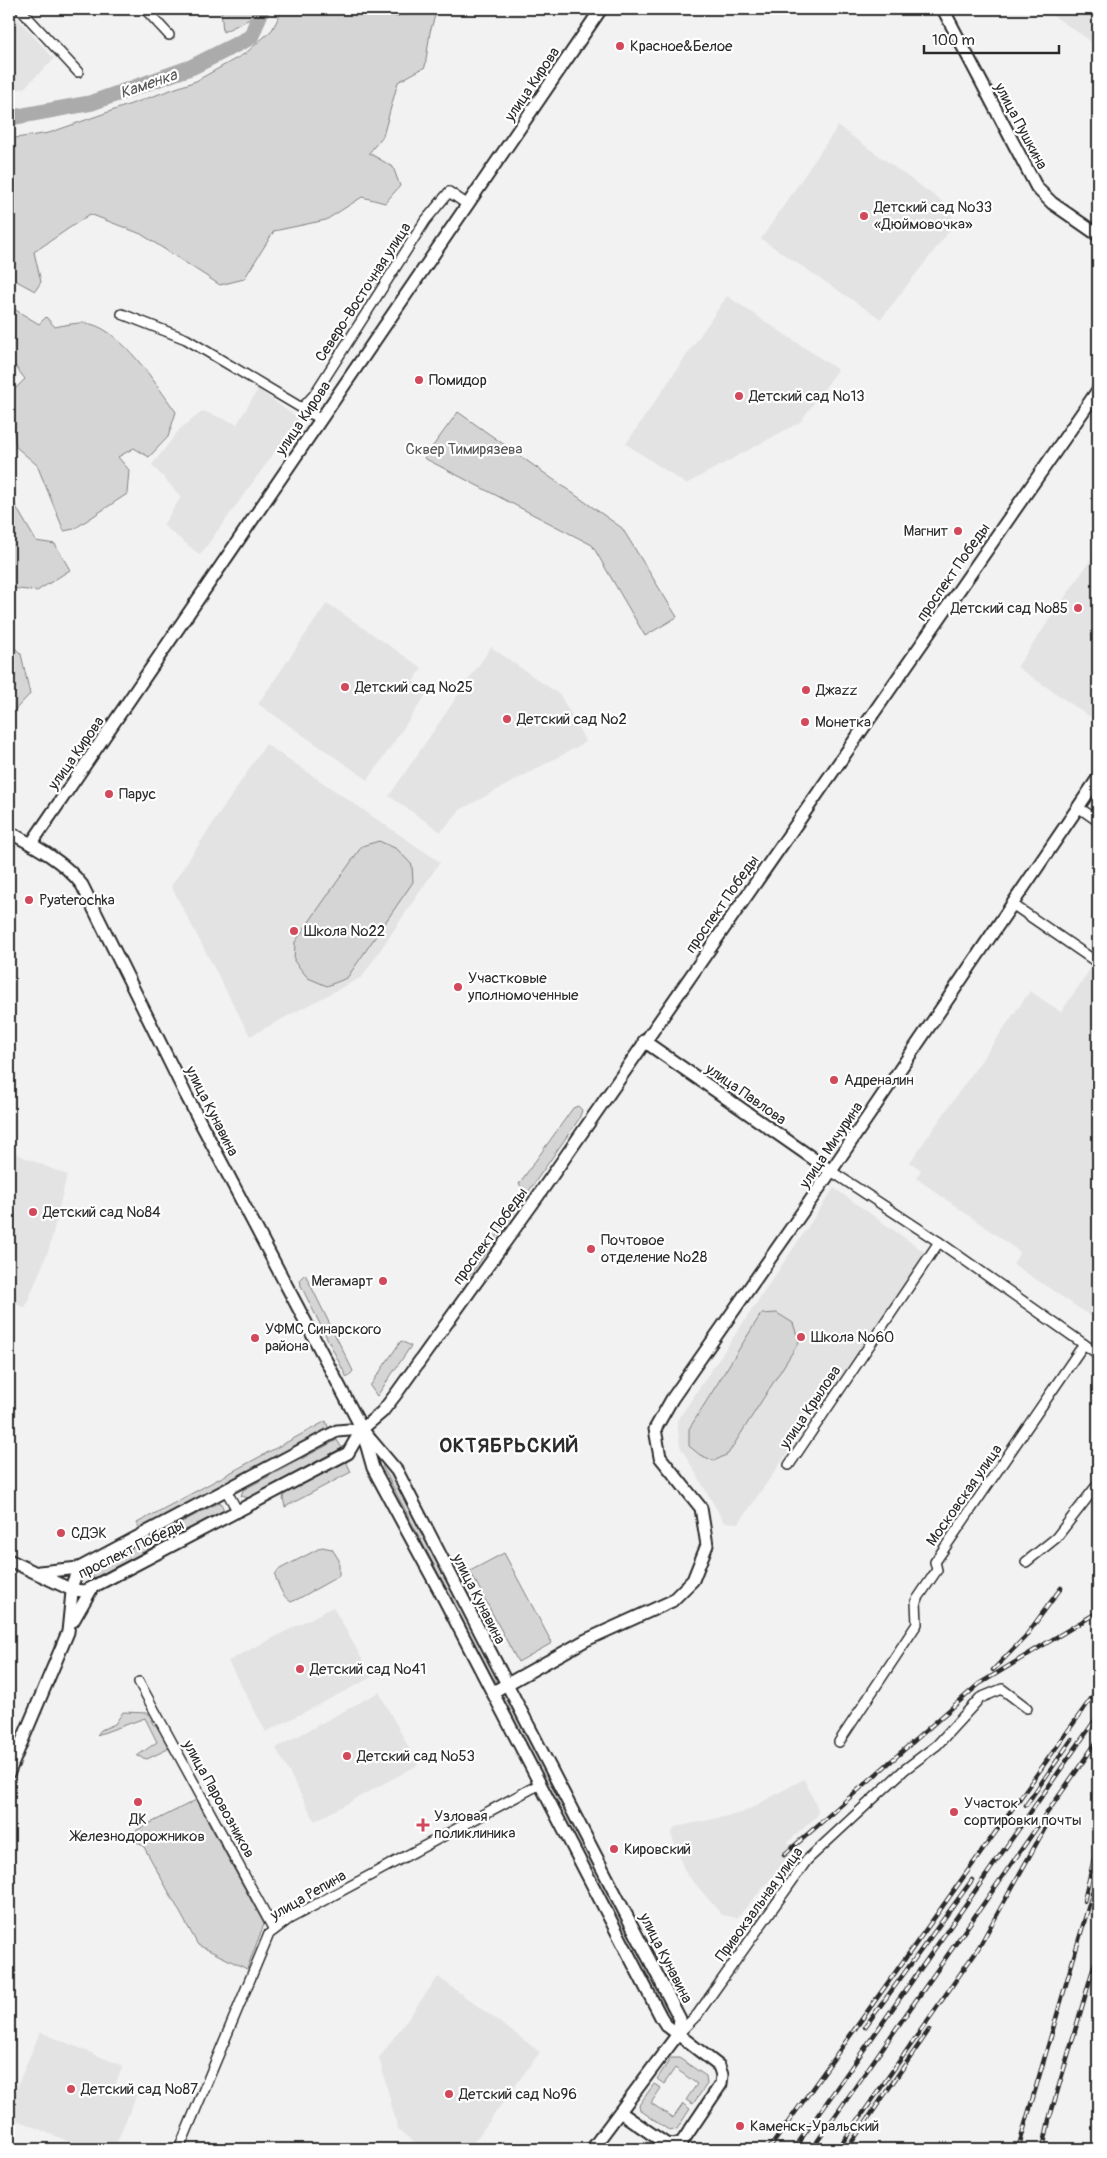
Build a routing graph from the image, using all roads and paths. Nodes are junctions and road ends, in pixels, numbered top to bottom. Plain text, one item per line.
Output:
1 (20, 9) edge
2 (145, 9) edge
3 (601, 9) edge
4 (943, 9) edge
5 (169, 35) dead end
6 (78, 72) dead end
7 (468, 205) junction
8 (1098, 235) edge
9 (122, 314) dead end
10 (1098, 390) edge
11 (302, 408) junction
12 (320, 419) junction
13 (1098, 778) edge
14 (1078, 807) junction
15 (1098, 821) edge
16 (9, 832) edge
17 (31, 844) junction
18 (1012, 904) junction
19 (1098, 963) edge
20 (644, 1041) junction
21 (831, 1171) junction
22 (939, 1242) junction
23 (1084, 1344) junction
24 (1098, 1354) edge
25 (362, 1429) junction
26 (789, 1465) dead end
27 (1098, 1484) edge
28 (226, 1490) junction
29 (238, 1512) junction
30 (9, 1560) edge
31 (1026, 1562) dead end
32 (79, 1568) junction
33 (37, 1572) junction
34 (92, 1588) junction
35 (72, 1590) junction
36 (68, 1632) junction
37 (139, 1682) dead end
38 (506, 1684) junction
39 (493, 1692) junction
40 (1027, 1708) dead end
41 (838, 1742) dead end
42 (9, 1772) edge
43 (540, 1784) junction
44 (274, 1930) junction
45 (678, 2034) junction
46 (620, 2112) junction
47 (675, 2147) edge
48 (179, 2149) edge
49 (592, 2149) edge

1 - 6 street
2 - 5 street
3 - 7 street, улица Кирова
4 - 8 street, улица Пушкина
7 - 11 street, Северо-Восточная улица
7 - 12 street, улица Кирова
9 - 11 street
10 - 20 street, проспект Победы
11 - 12 street
12 - 17 street, улица Кирова
13 - 14 street, улица Мичурина
14 - 15 street
14 - 18 street, улица Мичурина
16 - 17 street, улица Кунавина
17 - 25 street, улица Кунавина
18 - 19 street
18 - 21 street, улица Мичурина
20 - 21 street, улица Павлова
20 - 25 street, проспект Победы
21 - 22 street
21 - 38 street, улица Мичурина
22 - 23 street
22 - 26 street, улица Крылова
23 - 24 street
23 - 41 street, Московская улица
25 - 28 street, проспект Победы
25 - 29 street, проспект Победы
25 - 38 street, улица Кунавина
25 - 39 street, улица Кунавина
27 - 31 street
28 - 29 street
28 - 32 street, проспект Победы
29 - 34 street, проспект Победы
30 - 33 street, проспект Победы
32 - 33 street, проспект Победы
32 - 35 street
33 - 35 street, проспект Победы
34 - 35 street, проспект Победы
34 - 36 street
35 - 36 street
36 - 42 street
37 - 44 street, улица Паровозников
38 - 39 street
38 - 45 street, улица Кунавина
39 - 43 street, улица Кунавина
40 - 45 street, Привокзальная улица
43 - 44 street, улица Репина
43 - 45 street, улица Кунавина
44 - 48 street, улица Репина
45 - 46 street, Привокзальная улица
45 - 47 street
46 - 47 street
46 - 49 street, Привокзальная улица

